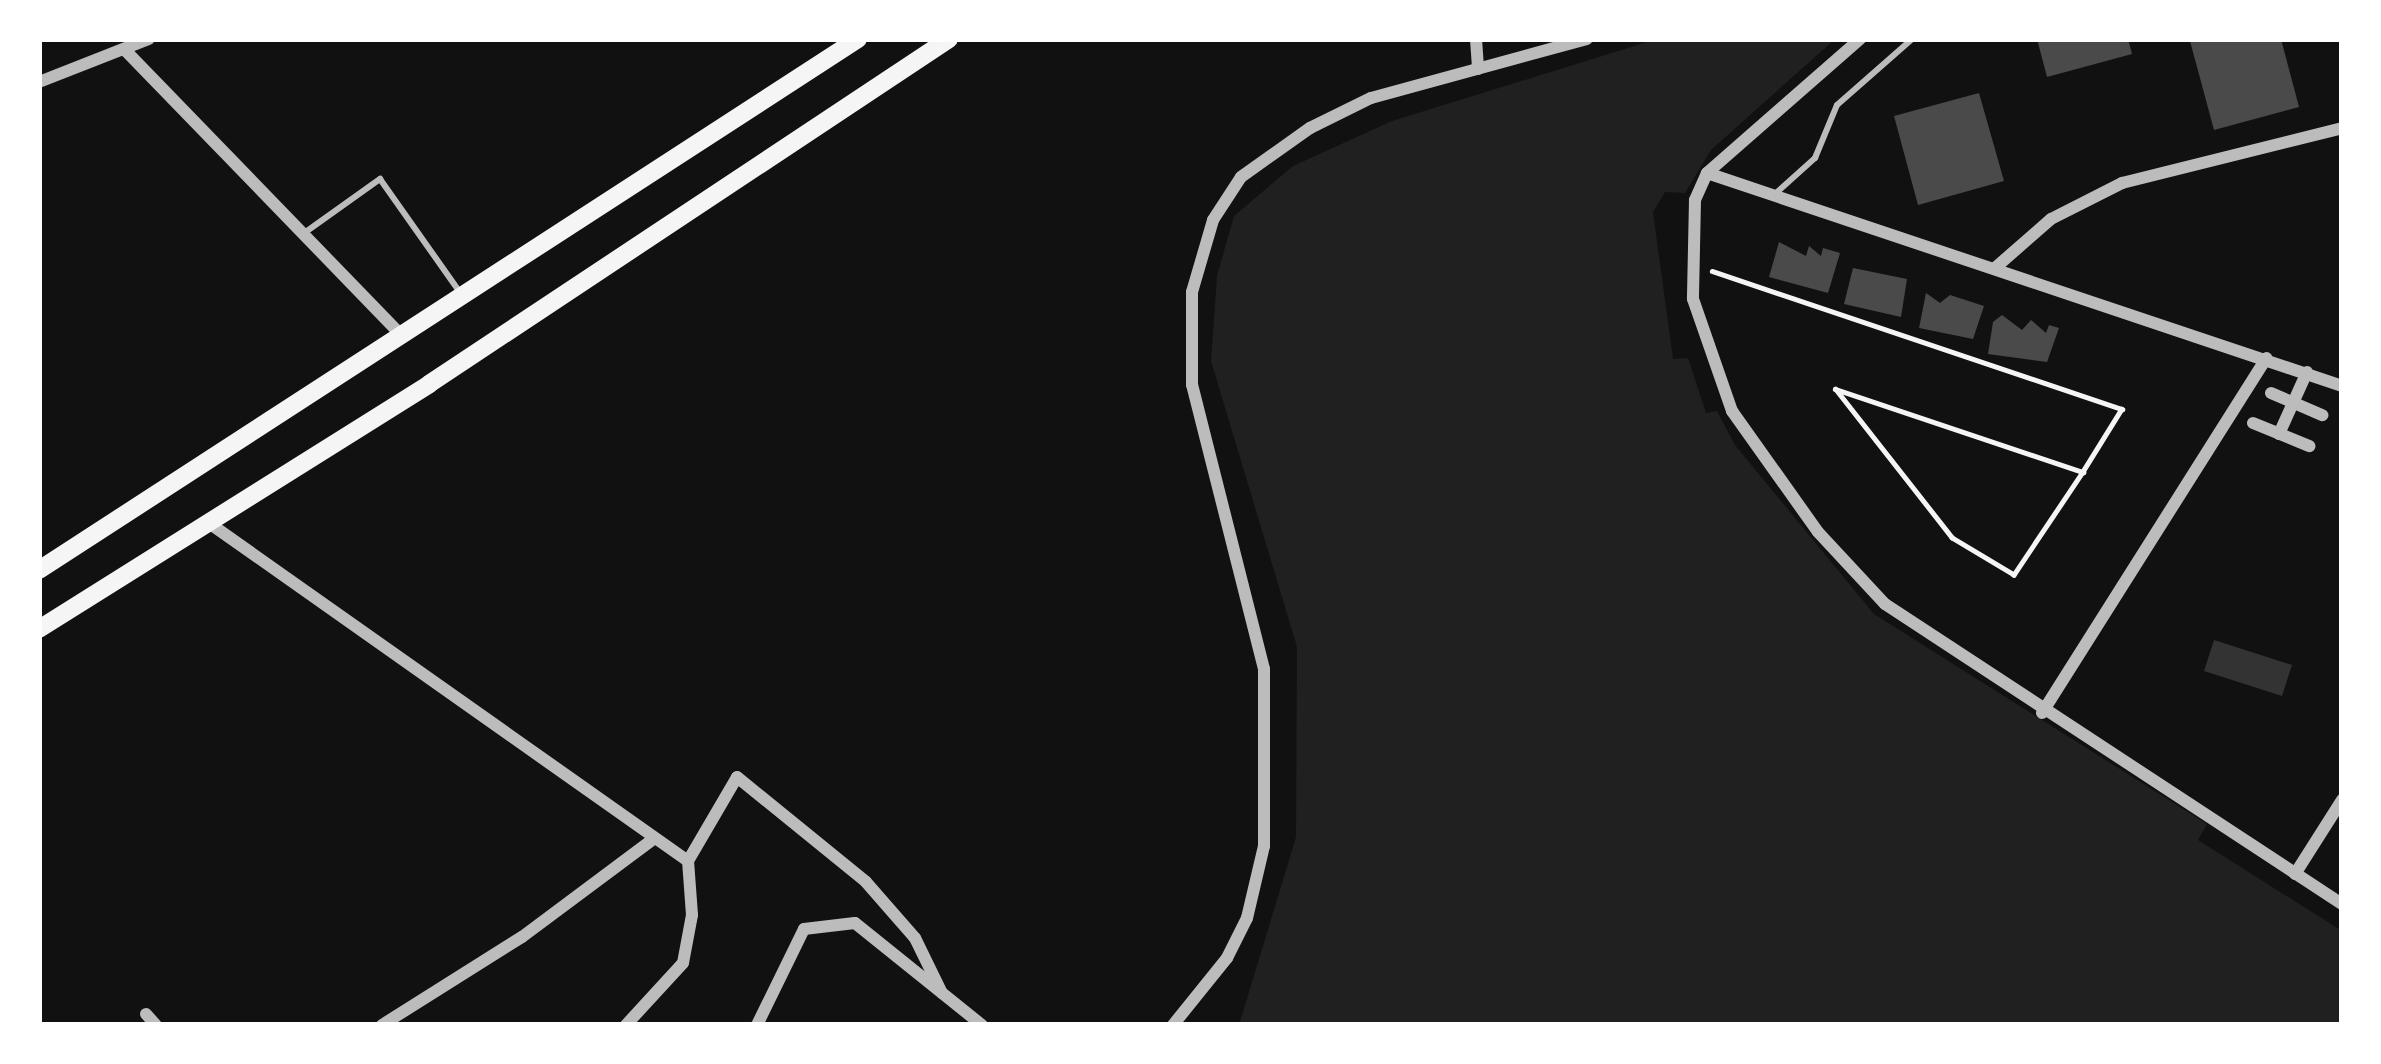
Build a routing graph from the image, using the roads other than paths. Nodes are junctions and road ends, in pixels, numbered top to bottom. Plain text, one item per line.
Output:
1 (149, 39) edge
2 (858, 39) edge
3 (949, 39) edge
4 (1476, 39) edge
5 (1587, 39) edge
6 (1860, 39) edge
7 (1912, 39) edge
8 (124, 49) junction
9 (1478, 69) junction
10 (39, 82) edge
11 (2342, 128) edge
12 (1708, 173) junction
13 (1774, 195) junction
14 (307, 231) junction
15 (1995, 268) junction
16 (464, 298) junction
17 (404, 338) junction
18 (2266, 358) junction
19 (2307, 373) junction
20 (2342, 386) edge
21 (2270, 393) dead end
22 (2293, 403) junction
23 (2322, 415) dead end
24 (2253, 423) dead end
25 (2279, 434) junction
26 (2309, 446) dead end
27 (209, 523) junction
28 (39, 570) edge
29 (39, 629) edge
30 (2042, 712) junction
31 (2342, 800) edge
32 (652, 840) junction
33 (688, 860) junction
34 (2295, 874) junction
35 (2342, 904) edge
36 (942, 993) junction
37 (382, 1025) edge
38 (626, 1025) edge
39 (758, 1025) edge
40 (982, 1025) edge
41 (1173, 1025) edge

1 - 8 street
2 - 16 main road
3 - 27 main road
4 - 9 street
5 - 9 street
6 - 12 street
7 - 13 lane
8 - 10 street
8 - 14 street
9 - 41 street
11 - 15 street
12 - 13 street
12 - 30 street
13 - 15 street
14 - 16 lane
14 - 17 street
15 - 18 street
16 - 17 main road
17 - 28 main road
18 - 19 street
18 - 30 street
19 - 20 street
19 - 22 street
21 - 22 street
22 - 23 street
22 - 25 street
24 - 25 street
25 - 26 street
27 - 29 main road
27 - 32 street
30 - 34 street
31 - 34 street
32 - 33 street
32 - 37 street
33 - 36 street
33 - 38 street
34 - 35 street
36 - 39 street
36 - 40 street

